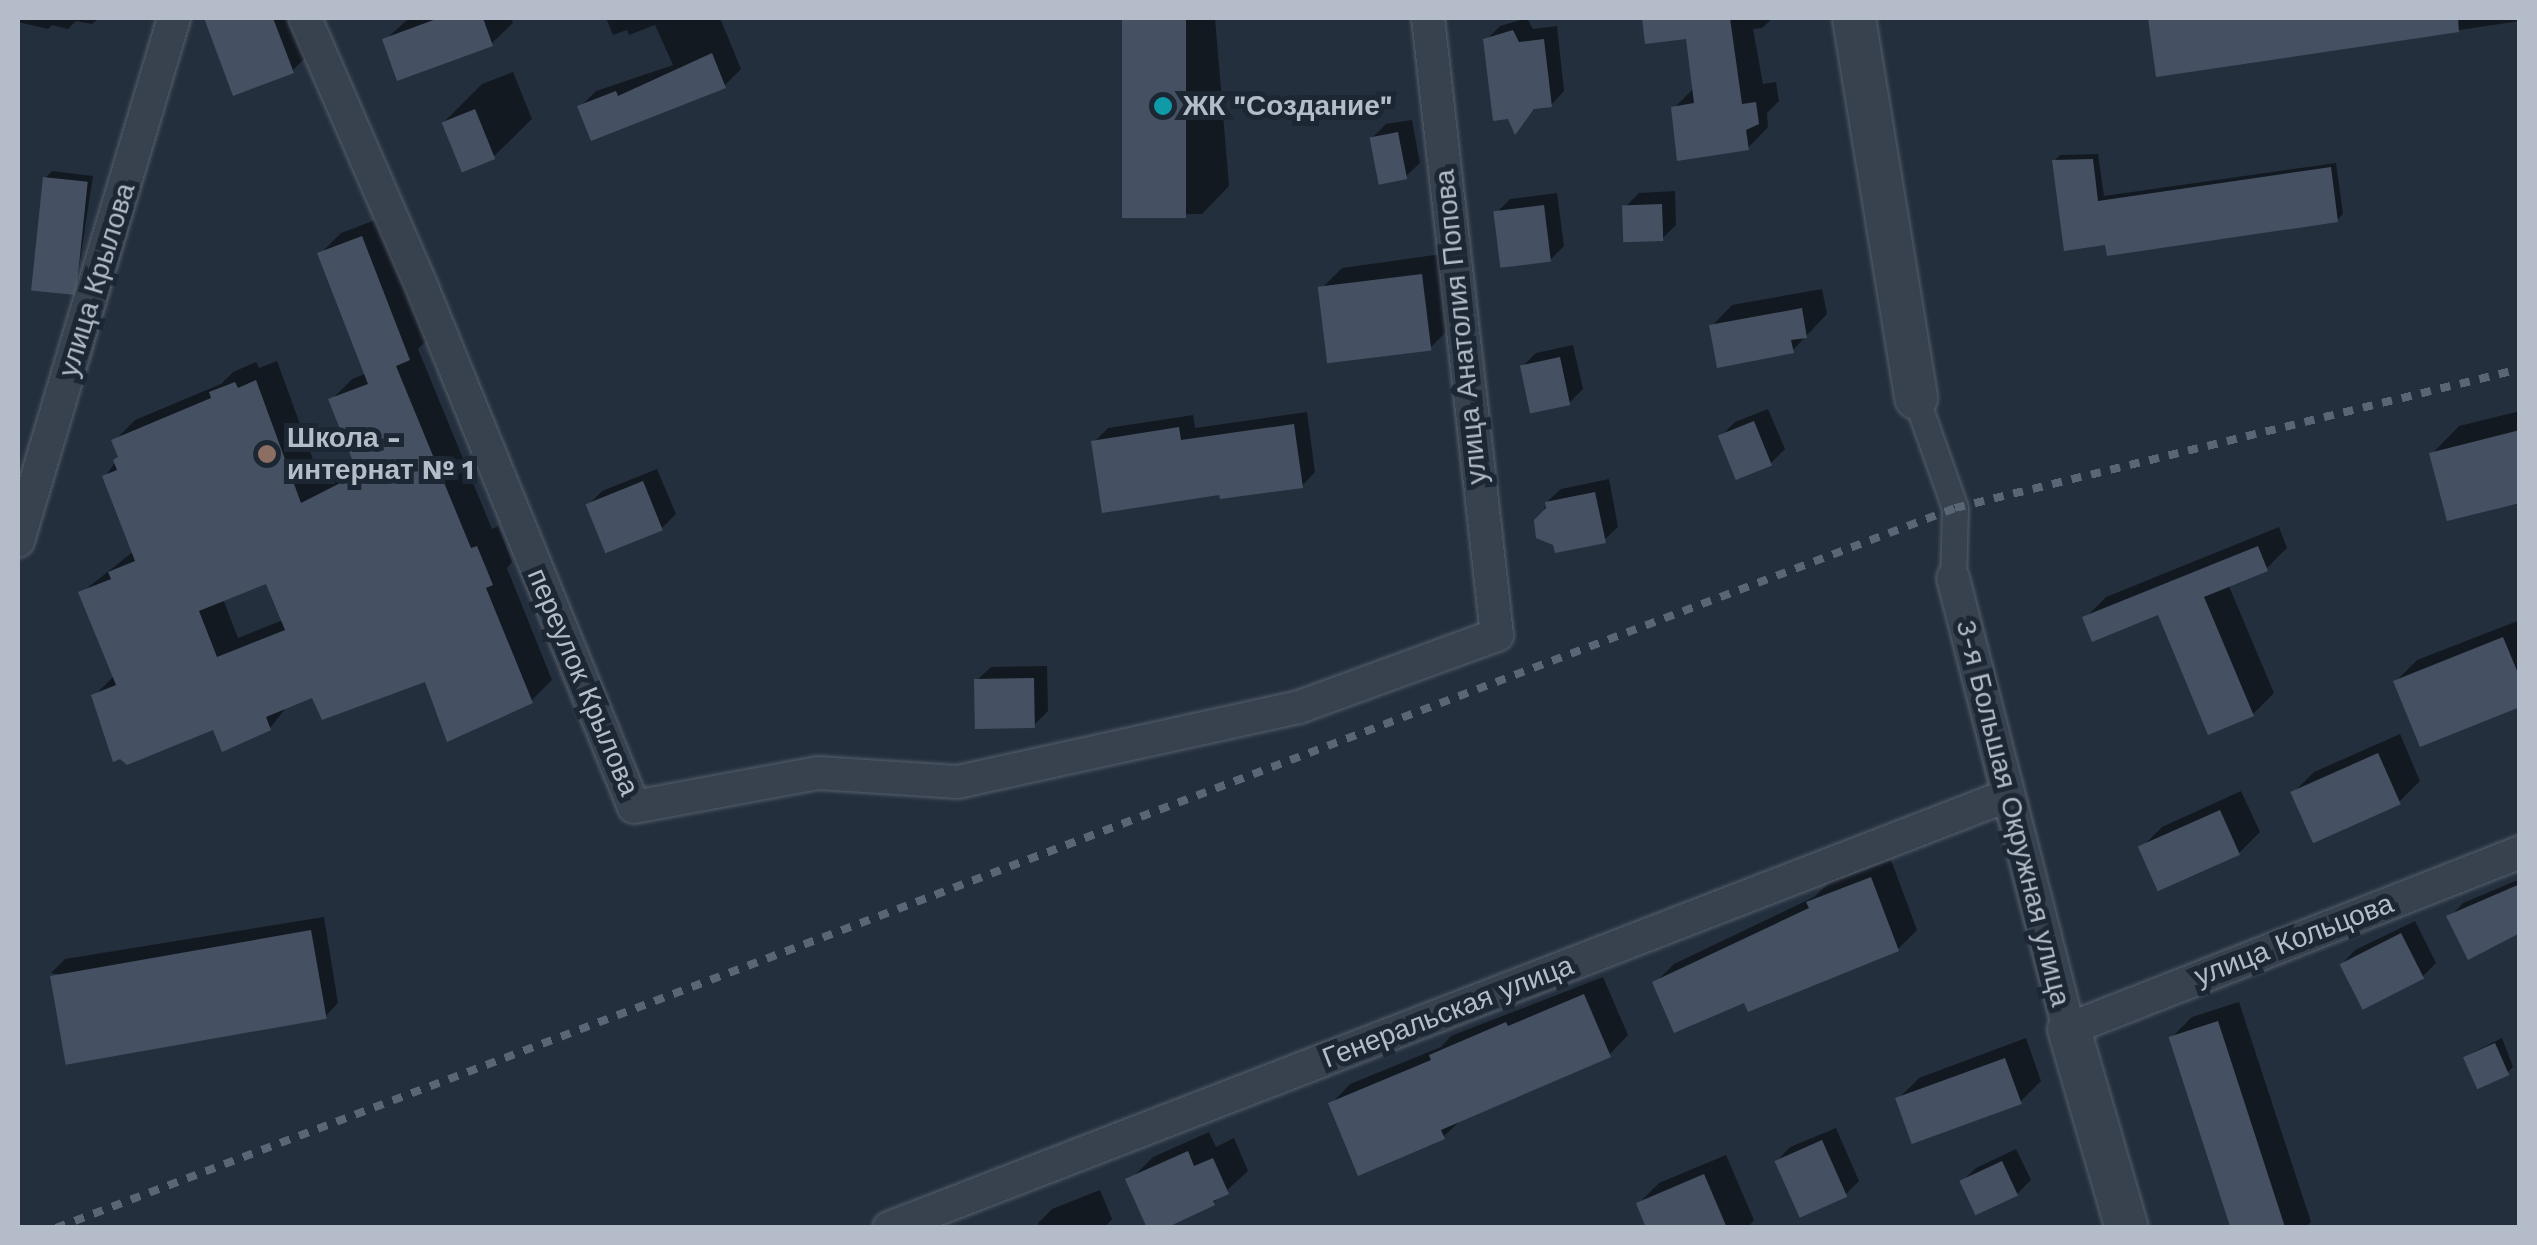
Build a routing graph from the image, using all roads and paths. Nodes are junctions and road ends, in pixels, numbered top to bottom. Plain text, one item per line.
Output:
1 (174, 18) edge
2 (305, 18) edge
3 (1428, 18) edge
4 (1854, 18) edge
5 (1916, 398) joint
6 (18, 541) edge
7 (1953, 578) joint
8 (1497, 635) joint
9 (2006, 796) junction
10 (2520, 852) edge
11 (2069, 1029) junction
12 (890, 1228) edge
13 (2126, 1228) edge

1 - 6 street, улица Крылова
2 - 8 street, переулок Крылова
3 - 8 street, улица Анатолия Попова
4 - 5 street
5 - 7 street, 3-я Большая Окружная улица
7 - 9 street, 3-я Большая Окружная улица
9 - 11 street, 3-я Большая Окружная улица
9 - 12 street, Генеральская улица
10 - 11 street, улица Кольцова
11 - 13 street, 3-я Большая Окружная улица

